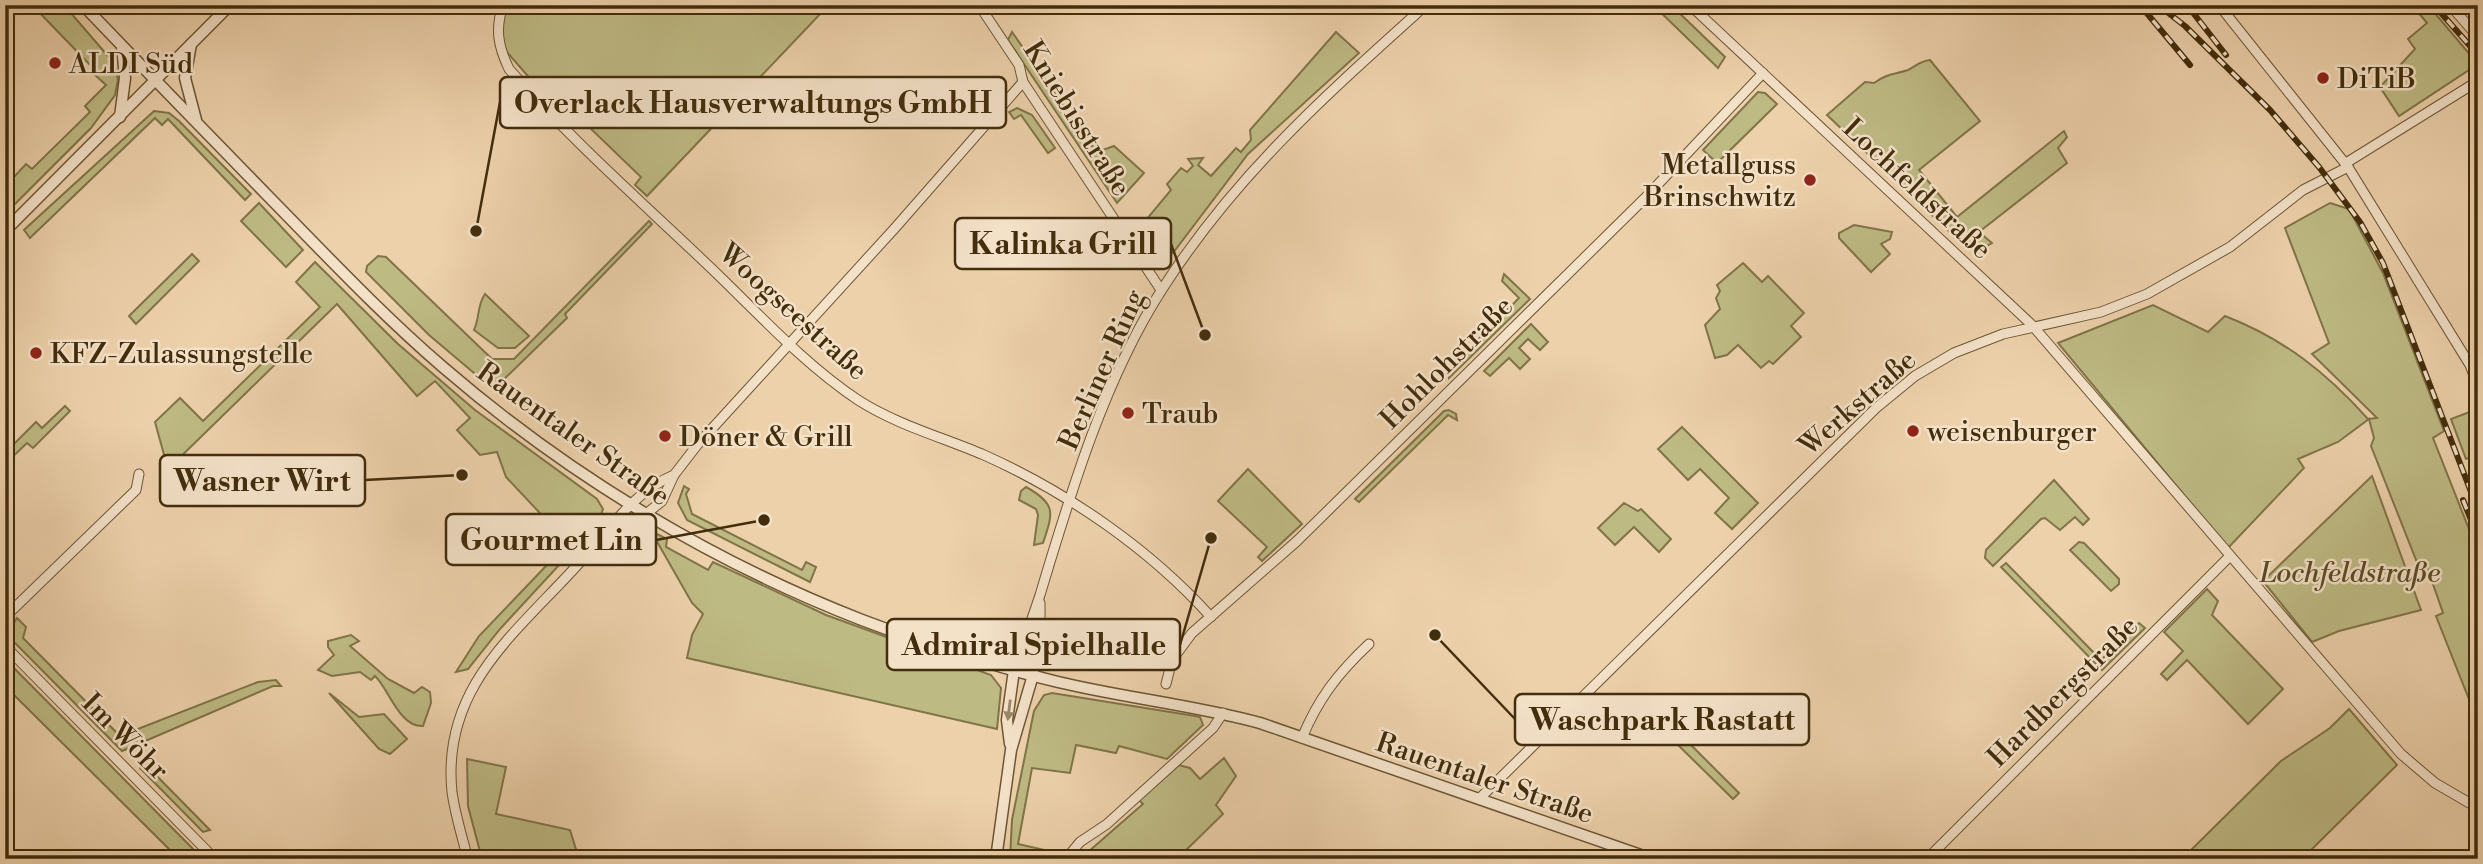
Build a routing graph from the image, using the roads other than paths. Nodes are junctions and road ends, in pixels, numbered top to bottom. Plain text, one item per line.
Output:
1 (83, 5) edge
2 (230, 5) edge
3 (503, 5) edge
4 (979, 5) edge
5 (1426, 5) edge
6 (1690, 5) edge
7 (2220, 5) edge
8 (2449, 5) edge
9 (2478, 37) edge
10 (191, 44) junction
11 (122, 46) junction
12 (1763, 73) junction
13 (156, 79) junction
14 (1023, 82) junction
15 (2478, 95) edge
16 (120, 117) junction
17 (197, 123) junction
18 (2347, 165) junction
19 (5, 231) edge
20 (1161, 290) junction
21 (2032, 325) junction
22 (791, 344) junction
23 (2474, 363) edge
24 (2478, 386) edge
25 (139, 474) dead end
26 (674, 475) junction
27 (1069, 502) junction
28 (630, 504) junction
29 (648, 514) junction
30 (2229, 557) junction
31 (585, 558) junction
32 (1039, 597) junction
33 (5, 617) edge
34 (1211, 617) junction
35 (1369, 644) dead end
36 (5, 646) edge
37 (1014, 670) junction
38 (1033, 675) junction
39 (1166, 684) dead end
40 (1223, 713) junction
41 (1302, 738) junction
42 (1011, 750) junction
43 (1479, 799) junction
44 (2478, 808) edge
45 (215, 859) edge
46 (468, 859) edge
47 (996, 859) edge
48 (1066, 859) edge
49 (1652, 859) edge
50 (1927, 859) edge

1 - 11 street, Rauentaler Straße
2 - 10 street
3 - 22 street, Woogseestraße
4 - 14 street, Kniebisstraße
5 - 20 street, Berliner Ring
6 - 12 street, Lochfeldstraße
7 - 18 street
8 - 9 street
10 - 13 street
10 - 17 street
11 - 13 street, Rauentaler Straße
11 - 16 street
12 - 21 street, Lochfeldstraße
12 - 34 street, Hohlohstraße
13 - 16 street
13 - 17 street, Rauentaler Straße
14 - 20 street, Kniebisstraße
14 - 22 street
15 - 18 street, Werkstraße
16 - 19 street
17 - 28 street, Rauentaler Straße
18 - 21 street, Werkstraße
18 - 23 street
20 - 27 street, Berliner Ring
21 - 30 street, Lochfeldstraße
21 - 43 street, Werkstraße
22 - 26 street
22 - 27 street, Woogseestraße
23 - 24 street
25 - 33 street
26 - 28 street
26 - 29 street
27 - 32 street, Berliner Ring
27 - 34 street, Woogseestraße
28 - 29 street, Rauentaler Straße
28 - 31 street
29 - 31 street
29 - 37 street, Rauentaler Straße
30 - 44 street, Lochfeldstraße
30 - 50 street, Hardbergstraße
31 - 46 street
32 - 37 street, Berliner Ring
32 - 38 street, Berliner Ring
34 - 39 street, Hohlohstraße
35 - 41 street
36 - 45 street, Im Wöhr
37 - 38 street, Rauentaler Straße
37 -> 42 street, Berliner Ring
38 - 40 street, Rauentaler Straße
38 - 42 street, Berliner Ring
40 - 41 street, Rauentaler Straße
40 - 48 street
41 - 43 street, Rauentaler Straße
42 - 47 street, Berliner Ring
43 - 49 street, Rauentaler Straße

